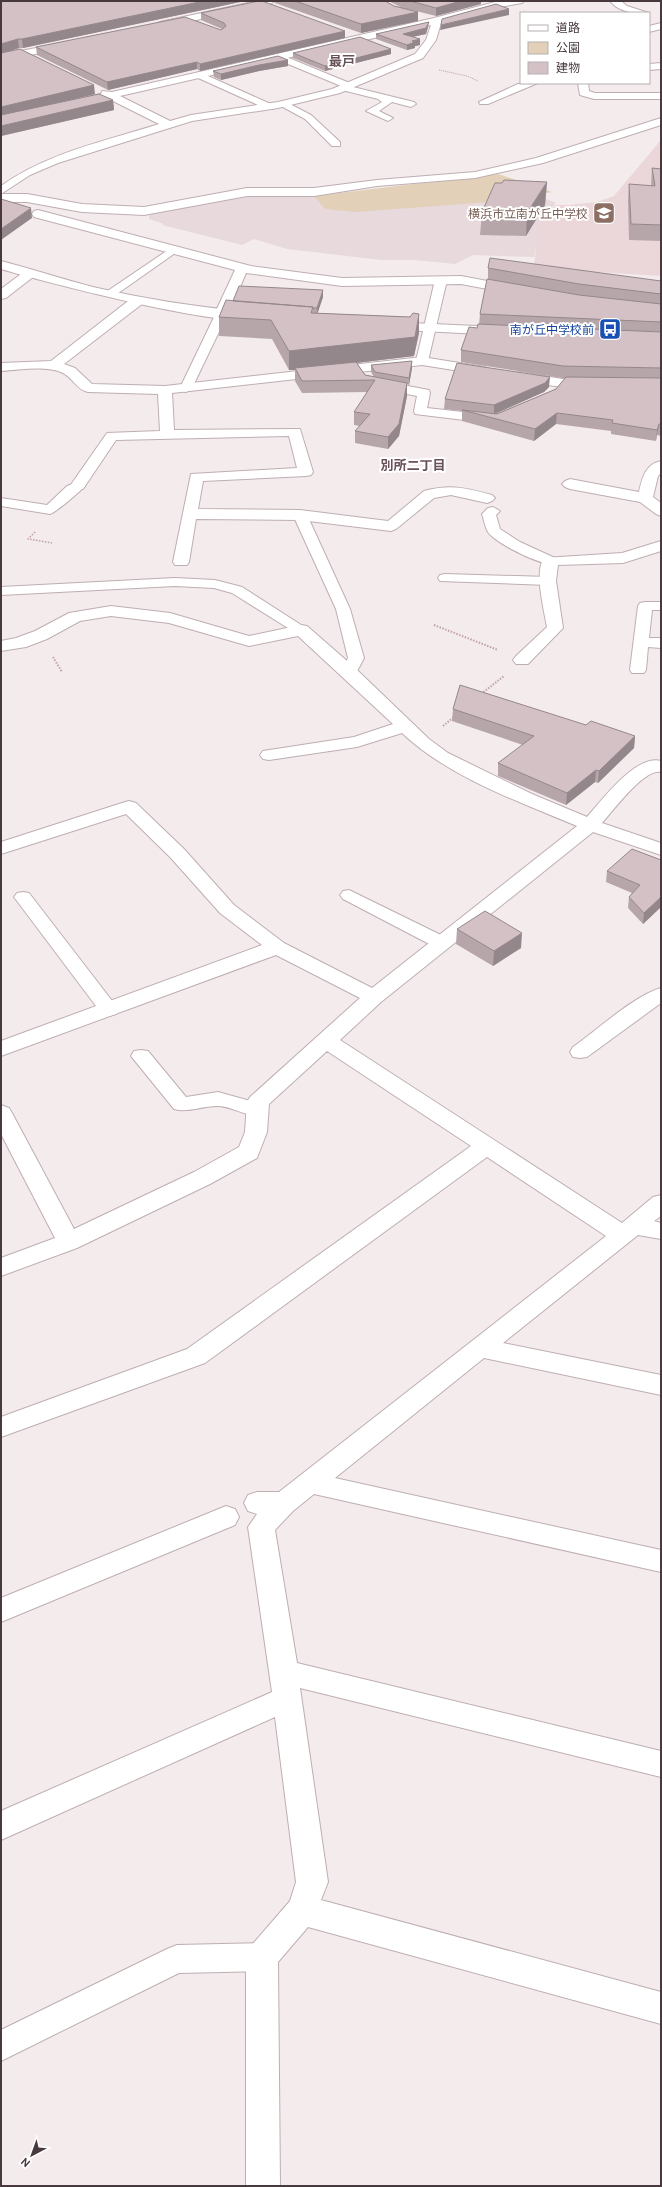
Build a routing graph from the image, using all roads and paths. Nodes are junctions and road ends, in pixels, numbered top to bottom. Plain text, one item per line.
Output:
1 (519, 1) edge
2 (616, 1) edge
3 (266, 3) edge
4 (640, 12) edge
5 (650, 14) edge
6 (413, 15) edge
7 (661, 17) edge
8 (186, 19) junction
9 (436, 21) junction
10 (661, 26) edge
11 (147, 27) edge
12 (205, 27) edge
13 (650, 29) edge
14 (339, 31) edge
15 (360, 38) junction
16 (78, 42) edge
17 (7, 46) edge
18 (381, 46) edge
19 (401, 53) edge
20 (24, 54) junction
21 (279, 57) junction
22 (1, 58) edge
23 (415, 58) junction
24 (37, 60) edge
25 (650, 66) edge
26 (661, 66) edge
27 (199, 75) junction
28 (483, 84) dead end
29 (529, 84) edge
30 (583, 84) edge
31 (347, 87) junction
32 (97, 89) edge
33 (110, 96) junction
34 (661, 96) edge
35 (382, 98) junction
36 (484, 102) dead end
37 (284, 104) junction
38 (411, 104) dead end
39 (67, 106) edge
40 (270, 107) junction
41 (388, 118) dead end
42 (661, 122) edge
43 (167, 124) junction
44 (336, 144) dead end
45 (1, 191) edge
46 (1, 198) edge
47 (1, 207) edge
48 (174, 249) junction
49 (1, 265) edge
50 (242, 268) junction
51 (24, 278) junction
52 (441, 280) junction
53 (1, 282) edge
54 (524, 292) edge
55 (1, 294) edge
56 (110, 294) junction
57 (137, 301) junction
58 (222, 313) junction
59 (266, 318) edge
60 (374, 325) edge
61 (429, 328) junction
62 (509, 331) edge
63 (422, 361) junction
64 (54, 365) junction
65 (1, 367) edge
66 (365, 376) junction
67 (562, 383) junction
68 (608, 383) edge
69 (186, 388) junction
70 (165, 390) junction
71 (550, 396) edge
72 (503, 417) edge
73 (167, 435) junction
74 (661, 465) edge
75 (570, 484) dead end
76 (78, 486) joint
77 (645, 498) junction
78 (1, 502) edge
79 (490, 504) joint
80 (661, 511) edge
81 (191, 514) junction
82 (300, 514) junction
83 (661, 546) edge
84 (181, 562) dead end
85 (550, 562) junction
86 (445, 578) dead end
87 (548, 581) junction
88 (1, 591) edge
89 (661, 606) edge
90 (434, 625) dead end
91 (301, 630) junction
92 (642, 642) junction
93 (661, 643) edge
94 (1, 646) edge
95 (522, 660) junction
96 (638, 670) dead end
97 (349, 672) junction
98 (475, 699) edge
99 (458, 714) edge
100 (406, 726) junction
101 (423, 743) junction
102 (269, 755) dead end
103 (661, 767) edge
104 (590, 825) junction
105 (1, 848) edge
106 (661, 849) edge
107 (349, 895) dead end
108 (23, 896) dead end
109 (442, 943) junction
110 (277, 946) junction
111 (661, 994) edge
112 (374, 997) junction
113 (109, 1010) junction
114 (326, 1040) junction
115 (1, 1049) edge
116 (580, 1052) dead end
117 (141, 1056) dead end
118 (258, 1110) junction
119 (1, 1113) edge
120 (485, 1147) junction
121 (661, 1203) edge
122 (628, 1231) junction
123 (661, 1231) edge
124 (69, 1242) junction
125 (1, 1267) edge
126 (479, 1348) junction
127 (661, 1385) edge
128 (1, 1428) edge
129 (311, 1483) junction
130 (257, 1503) dead end
131 (284, 1503) junction
132 (226, 1517) dead end
133 (661, 1561) edge
134 (1, 1610) edge
135 (286, 1685) junction
136 (661, 1764) edge
137 (1, 1826) edge
138 (302, 1910) junction
139 (262, 1957) junction
140 (661, 2008) edge
141 (1, 2046) edge
142 (263, 2186) edge

1 - 9 street
2 - 4 street
3 - 8 street
5 - 7 street
6 - 9 street
8 - 11 street
8 - 12 street
9 - 15 street
9 - 23 street
10 - 13 street
14 - 15 street
15 - 18 street
15 - 21 street
16 - 20 street
17 - 20 street
19 - 23 street
20 - 22 street
20 - 24 street
21 - 27 street
21 - 31 lane
23 - 28 path
23 - 31 street
25 - 26 street
27 - 33 street
27 - 40 lane
29 - 36 street
30 - 34 street
31 - 35 lane
31 - 37 street
32 - 33 street
33 - 39 street
33 - 43 street
35 - 38 lane
35 - 41 lane
37 - 40 street
37 - 44 lane
40 - 43 street
42 - 46 street
43 - 45 street
47 - 48 street
48 - 50 street
48 - 56 lane
49 - 51 street
50 - 52 street
50 - 58 street
51 - 53 street
51 - 55 street
51 - 56 street
52 - 54 street
52 - 61 lane
56 - 57 street
57 - 58 street
57 - 64 street
58 - 59 street
58 - 69 lane
60 - 61 street
61 - 62 street
61 - 63 lane
63 - 66 street
63 - 67 street
64 - 65 street
64 - 70 street
66 - 69 street
66 - 72 lane
67 - 68 street
67 - 71 lane
69 - 70 street
70 - 73 street
73 - 76 street
73 - 81 street
74 - 77 street
75 - 77 street
76 - 78 lane
77 - 80 street
79 - 82 street
79 - 85 lane
81 - 82 street
81 - 84 street
82 - 97 lane
83 - 85 street
85 - 87 street
86 - 87 lane
87 - 95 street
88 - 91 lane
89 - 92 lane
90 - 95 path
91 - 94 street
91 - 97 street
92 - 93 lane
92 - 96 lane
95 - 98 path
97 - 100 street
99 - 101 path
100 - 101 street
100 - 102 street
101 - 104 street
103 - 104 street
104 - 106 street
104 - 109 street
105 - 110 street
107 - 109 lane
108 - 113 lane
109 - 112 street
110 - 112 street
110 - 113 street
111 - 116 lane
112 - 114 street
113 - 115 street
114 - 118 street
114 - 120 street
117 - 118 lane
118 - 124 street
119 - 124 street
120 - 122 street
120 - 128 street
121 - 122 street
122 - 123 street
122 - 126 street
124 - 125 street
126 - 127 street
126 - 129 street
129 - 131 street
129 - 133 street
130 - 131 street
131 - 135 street
132 - 134 street
135 - 136 street
135 - 137 street
135 - 138 street
138 - 139 street
138 - 140 street
139 - 141 lane
139 - 142 street

